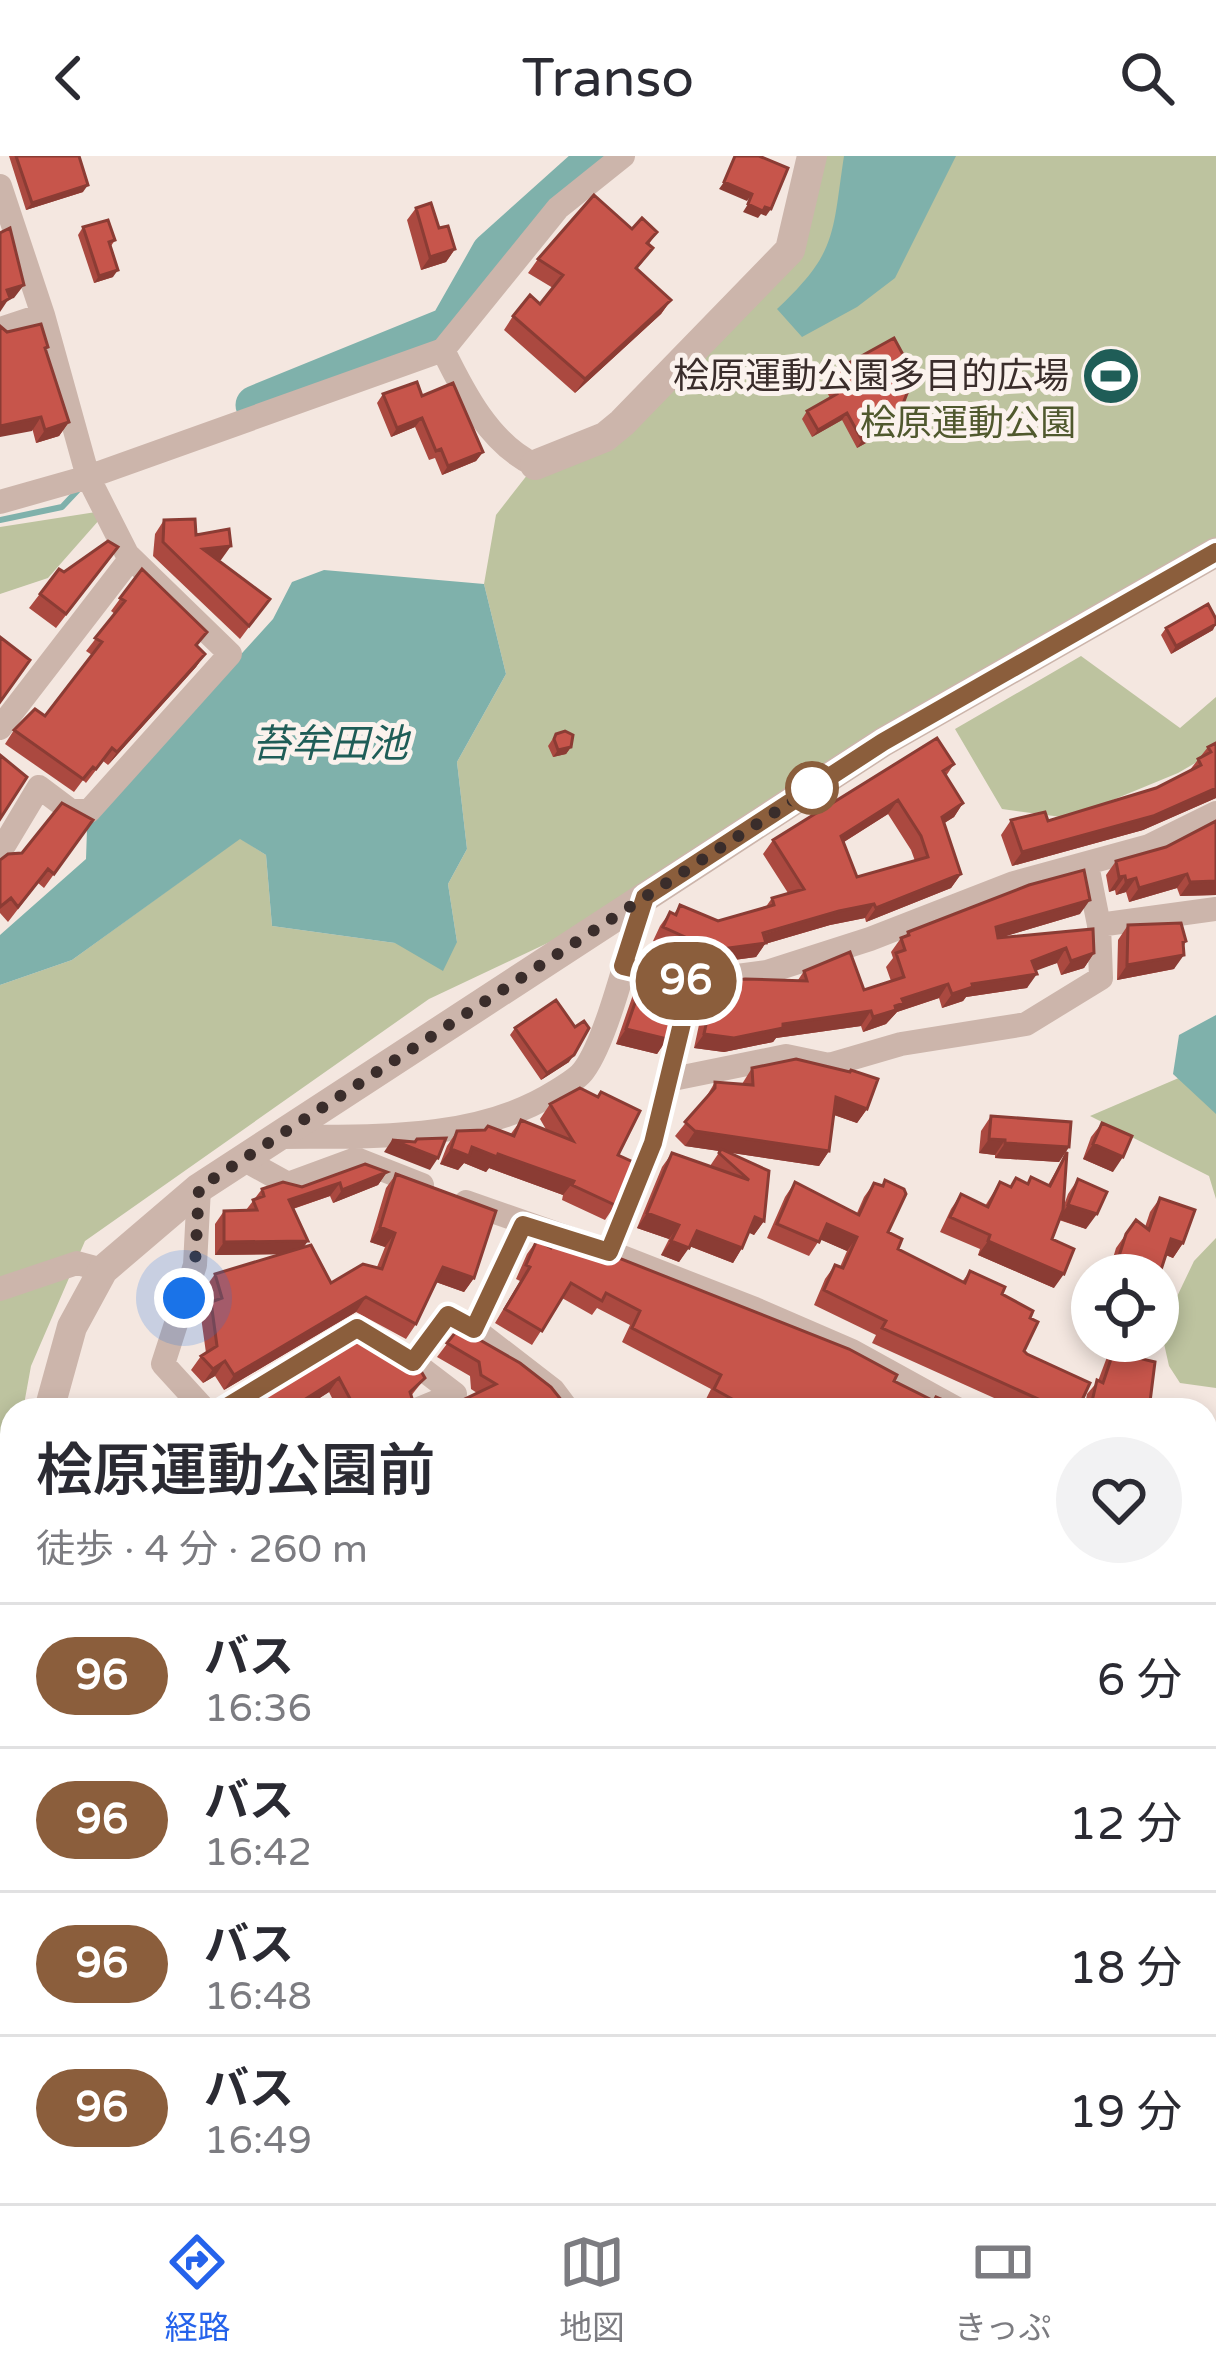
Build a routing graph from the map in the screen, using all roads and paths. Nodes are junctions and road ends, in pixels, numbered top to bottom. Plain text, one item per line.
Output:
1 (623, 156) edge
2 (812, 156) edge
3 (0, 186) edge
4 (7, 230) edge
5 (43, 315) junction
6 (0, 329) edge
7 (443, 350) junction
8 (535, 465) joint
9 (88, 477) junction
10 (0, 502) edge
11 (1216, 552) edge
12 (131, 558) junction
13 (0, 728) edge
14 (13, 768) edge
15 (39, 787) junction
16 (1216, 813) edge
17 (0, 852) edge
18 (1087, 865) junction
19 (645, 897) junction
20 (1216, 909) edge
21 (1099, 925) junction
22 (623, 966) junction
23 (692, 982) junction
24 (668, 1080) junction
25 (279, 1137) junction
26 (243, 1159) junction
27 (199, 1188) junction
28 (523, 1225) junction
29 (609, 1252) junction
30 (103, 1270) junction
31 (0, 1289) edge
32 (474, 1329) junction
33 (413, 1362) junction
34 (52, 1398) edge
35 (194, 1398) edge
36 (242, 1398) edge
37 (445, 1398) edge
38 (559, 1398) edge
39 (937, 1398) edge

1 - 7 street
2 - 8 street
3 - 4 street
4 - 5 street
5 - 6 street
5 - 9 street
7 - 8 street
7 - 9 street
9 - 10 street
9 - 12 street
11 - 19 street
12 - 13 street
12 - 15 street
14 - 15 street
15 - 17 street
16 - 18 street
18 - 21 street
18 - 23 street
19 - 22 street
19 - 25 street
20 - 21 street
21 - 24 street
22 - 23 street
22 - 25 street
23 - 24 street
24 - 29 street
25 - 26 street
26 - 27 street
26 - 28 street
27 - 30 street
27 - 35 street
28 - 29 street
28 - 32 street
29 - 39 street
30 - 31 street
30 - 34 street
32 - 33 street
32 - 38 street
33 - 36 street
33 - 37 street

